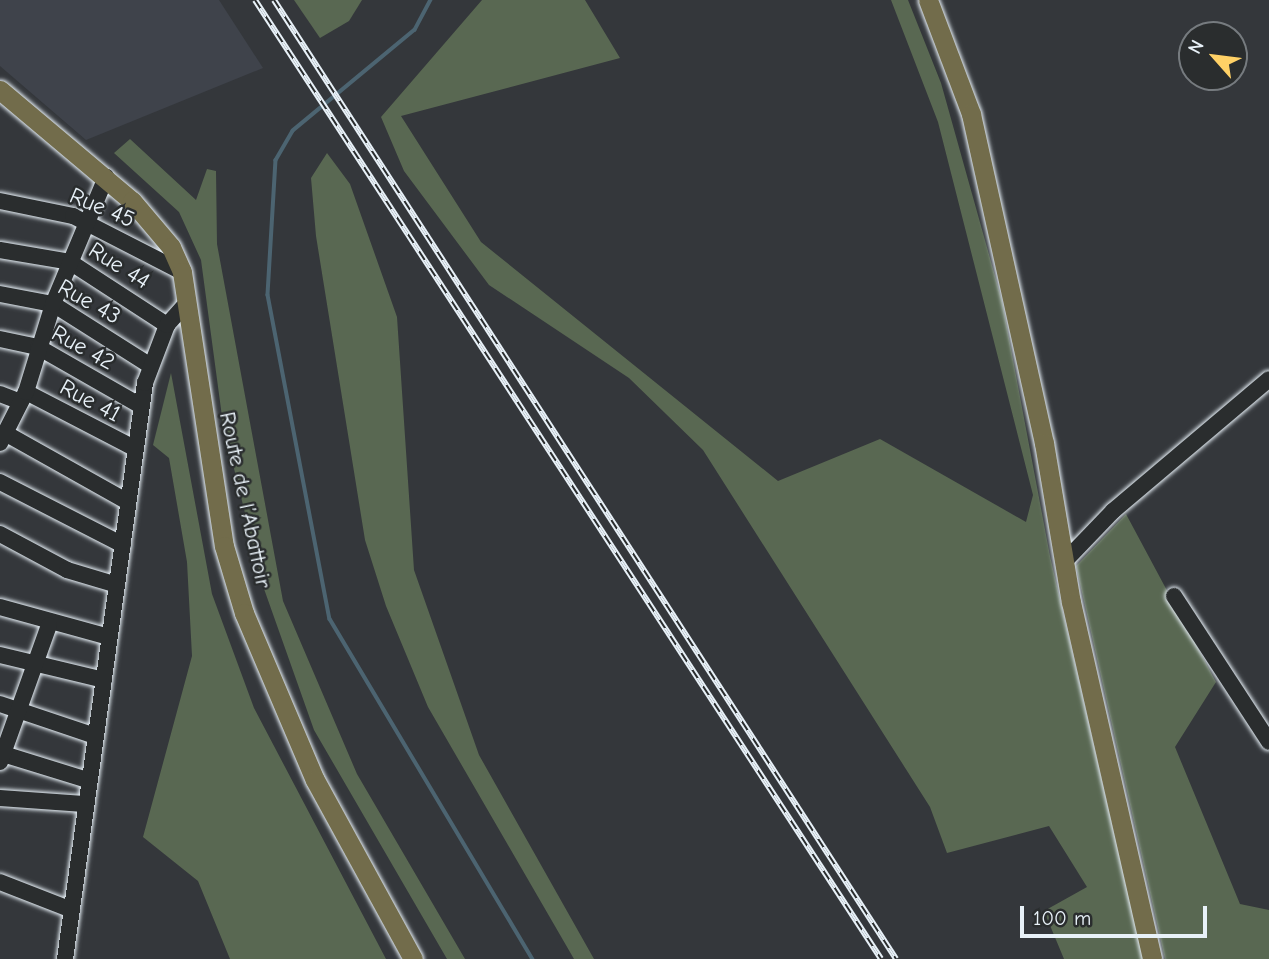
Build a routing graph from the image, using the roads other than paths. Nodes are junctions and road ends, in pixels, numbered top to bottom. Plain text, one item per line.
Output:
1 (928, 0) edge
2 (0, 92) edge
3 (106, 177) junction
4 (0, 201) edge
5 (88, 222) junction
6 (0, 250) edge
7 (70, 262) junction
8 (181, 272) junction
9 (0, 294) edge
10 (53, 304) junction
11 (186, 304) junction
12 (167, 325) junction
13 (0, 339) edge
14 (38, 347) junction
15 (149, 365) junction
16 (1269, 379) edge
17 (0, 394) edge
18 (23, 397) junction
19 (141, 405) junction
20 (1, 440) edge
21 (134, 448) junction
22 (0, 482) edge
23 (128, 502) junction
24 (0, 534) edge
25 (122, 545) junction
26 (1065, 561) junction
27 (117, 585) junction
28 (1174, 596) dead end
29 (0, 607) edge
30 (49, 625) junction
31 (109, 637) junction
32 (0, 655) edge
33 (37, 668) junction
34 (104, 680) junction
35 (0, 704) edge
36 (18, 712) junction
37 (95, 736) junction
38 (1269, 742) edge
39 (1, 756) edge
40 (87, 780) junction
41 (0, 798) edge
42 (84, 804) junction
43 (0, 882) edge
44 (72, 910) junction
45 (65, 959) edge
46 (413, 959) edge
47 (1152, 959) edge

1 - 26 main road
2 - 3 main road, Route de l’Abattoir
3 - 5 street
3 - 8 main road, Route de l’Abattoir
4 - 5 street, Rue 45
5 - 7 street
5 - 8 street, Rue 45
6 - 7 street, Rue 44
7 - 10 street
7 - 12 street, Rue 44
8 - 11 main road, Route de l’Abattoir
9 - 10 street, Rue 43
10 - 14 street
10 - 15 street, Rue 43
11 - 12 street
11 - 46 main road, Route de l’Abattoir
12 - 15 street
13 - 14 street, Rue 42
14 - 18 street
14 - 19 street, Rue 42
15 - 19 street
16 - 26 street
17 - 18 street, Rue 41
18 - 20 street
18 - 21 street, Rue 41
19 - 21 street
20 - 23 street
21 - 23 street
22 - 25 street
23 - 25 street
24 - 27 street
25 - 27 street
26 - 47 main road
27 - 31 street
28 - 38 street
29 - 30 street
30 - 31 street
30 - 33 street
31 - 34 street
32 - 33 street
33 - 34 street
33 - 36 street
34 - 37 street
35 - 36 street
36 - 37 street
36 - 39 street
37 - 40 street
39 - 40 street
40 - 42 street
41 - 42 street
42 - 44 street
43 - 44 street
44 - 45 street

